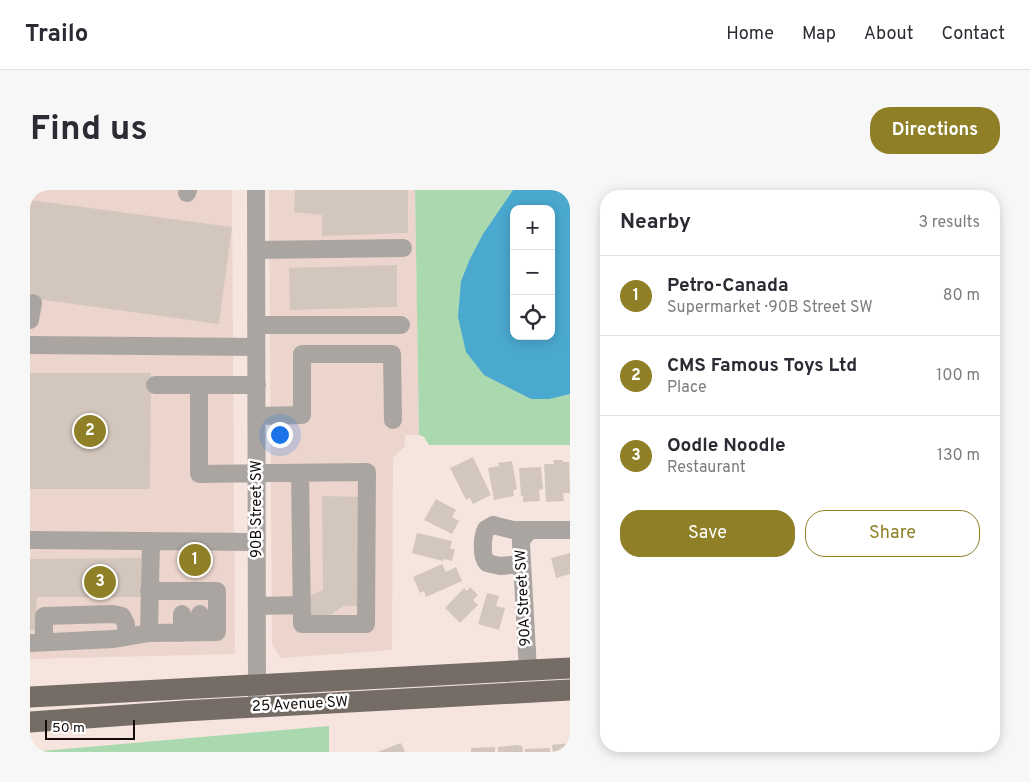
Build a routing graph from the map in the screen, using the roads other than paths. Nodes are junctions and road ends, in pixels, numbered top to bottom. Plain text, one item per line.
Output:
1 (256, 190) edge
2 (403, 248) dead end
3 (256, 250) junction
4 (256, 325) junction
5 (401, 325) dead end
6 (30, 345) edge
7 (256, 348) junction
8 (155, 384) dead end
9 (199, 385) junction
10 (256, 385) junction
11 (256, 416) junction
12 (393, 420) dead end
13 (257, 473) junction
14 (300, 473) junction
15 (530, 530) junction
16 (570, 530) edge
17 (30, 540) edge
18 (151, 541) junction
19 (257, 542) junction
20 (522, 564) junction
21 (149, 591) junction
22 (191, 603) junction
23 (302, 605) junction
24 (257, 606) junction
25 (149, 633) junction
26 (191, 633) junction
27 (127, 637) junction
28 (37, 643) edge
29 (570, 668) edge
30 (528, 670) junction
31 (257, 685) junction
32 (570, 690) edge
33 (30, 697) edge
34 (257, 708) junction
35 (30, 722) edge

1 - 3 street, 90B Street SW
2 - 3 street
3 - 4 street, 90B Street SW
4 - 5 street
4 - 7 street, 90B Street SW
6 - 7 street
7 - 10 street, 90B Street SW
8 - 9 street
9 - 10 street
9 - 13 street
10 - 11 street, 90B Street SW
11 - 12 street
11 - 13 street, 90B Street SW
13 - 14 street
13 - 19 street, 90B Street SW
14 - 23 street
14 - 23 street
15 - 16 street
15 - 20 street, 90A Street SW
15 - 20 street
17 - 18 street
18 - 19 street
18 - 21 street
19 - 24 street, 90B Street SW
20 - 30 street, 90A Street SW
21 - 22 street
21 - 25 street
22 - 26 street
22 - 26 street
23 - 24 street
24 - 31 street, 90B Street SW
25 - 26 street
25 - 27 street
27 - 28 street
27 - 28 street
29 - 30 main road, 25 Avenue SW
30 - 31 main road, 25 Avenue SW
31 - 33 main road, 25 Avenue SW
31 - 34 street, 90B Street SW
32 - 34 main road, 25 Avenue SW
34 - 35 main road, 25 Avenue SW

